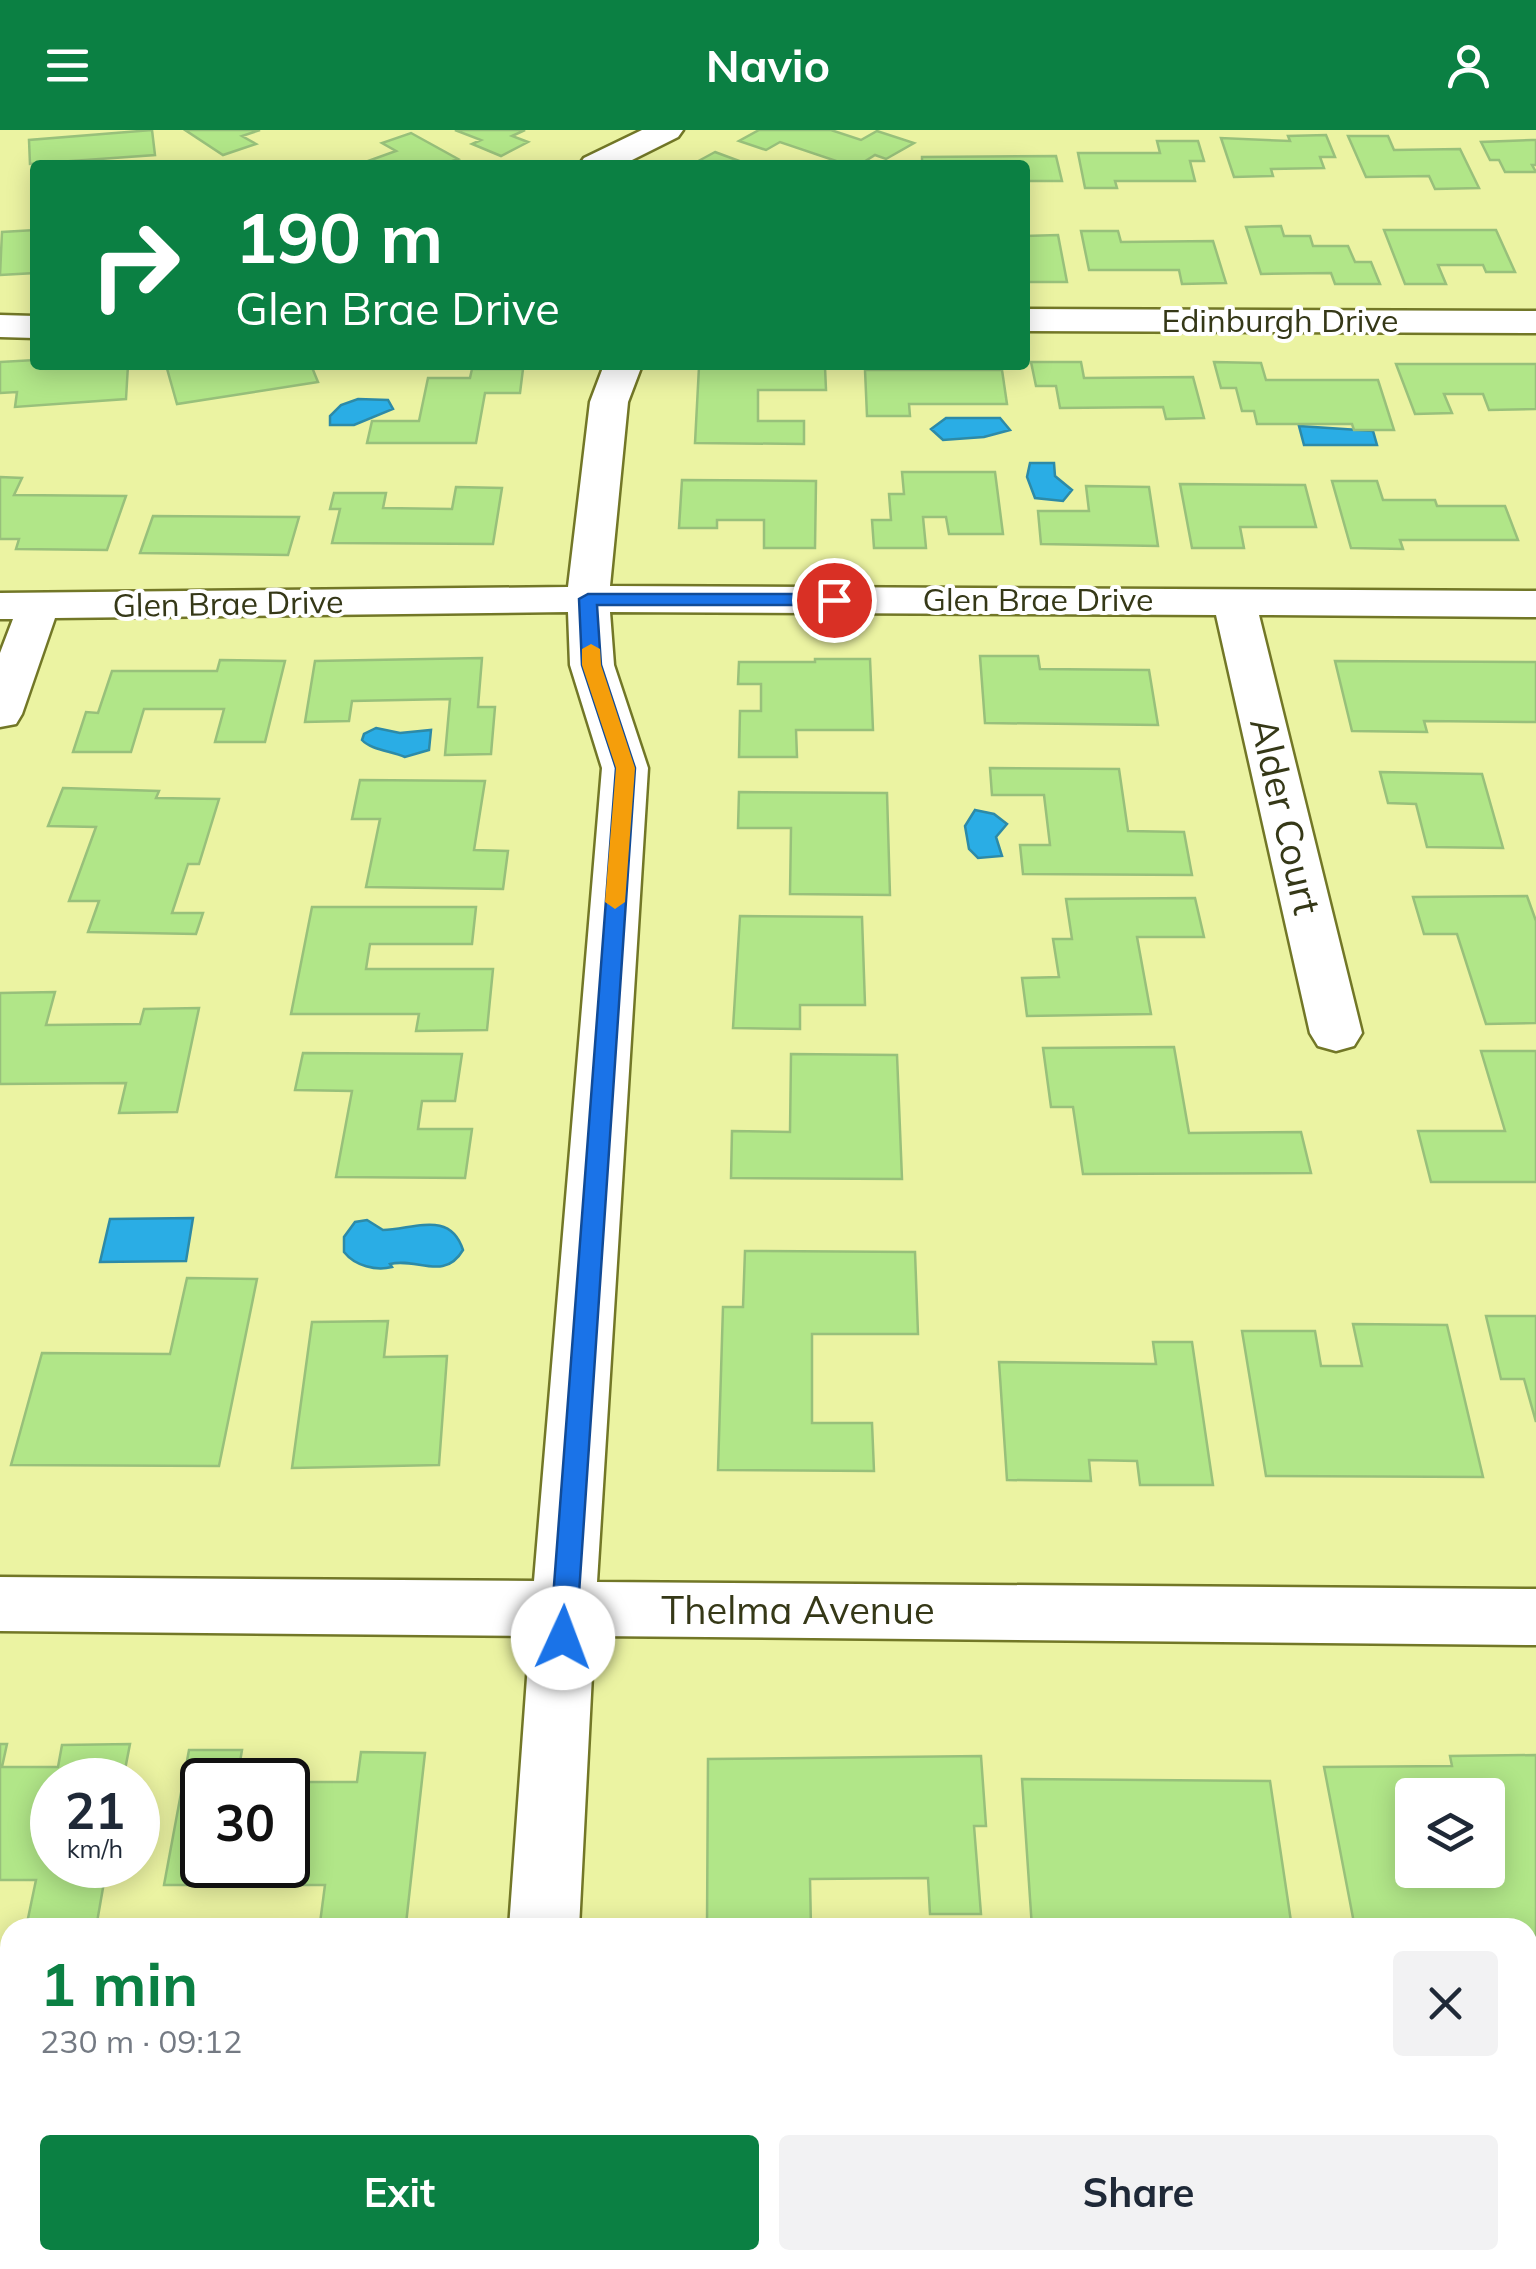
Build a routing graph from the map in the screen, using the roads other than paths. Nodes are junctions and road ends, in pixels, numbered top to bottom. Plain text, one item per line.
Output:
1 (667, 130) edge
2 (606, 160) edge
3 (1030, 320) edge
4 (1536, 322) edge
5 (0, 326) edge
6 (30, 327) edge
7 (620, 370) edge
8 (588, 599) junction
9 (1234, 600) junction
10 (1536, 604) edge
11 (19, 606) edge
12 (0, 714) edge
13 (1336, 1033) dead end
14 (0, 1604) edge
15 (564, 1610) junction
16 (1536, 1617) edge
17 (545, 1918) edge

1 - 2 street
3 - 4 street, Edinburgh Drive
5 - 6 street
7 - 8 street
8 - 9 street, Glen Brae Drive
8 - 11 street, Glen Brae Drive
8 - 15 street
9 - 10 street, Glen Brae Drive
9 - 13 street, Alder Court
11 - 12 street
14 - 15 street, Thelma Avenue
15 - 16 street, Thelma Avenue
15 - 17 street

